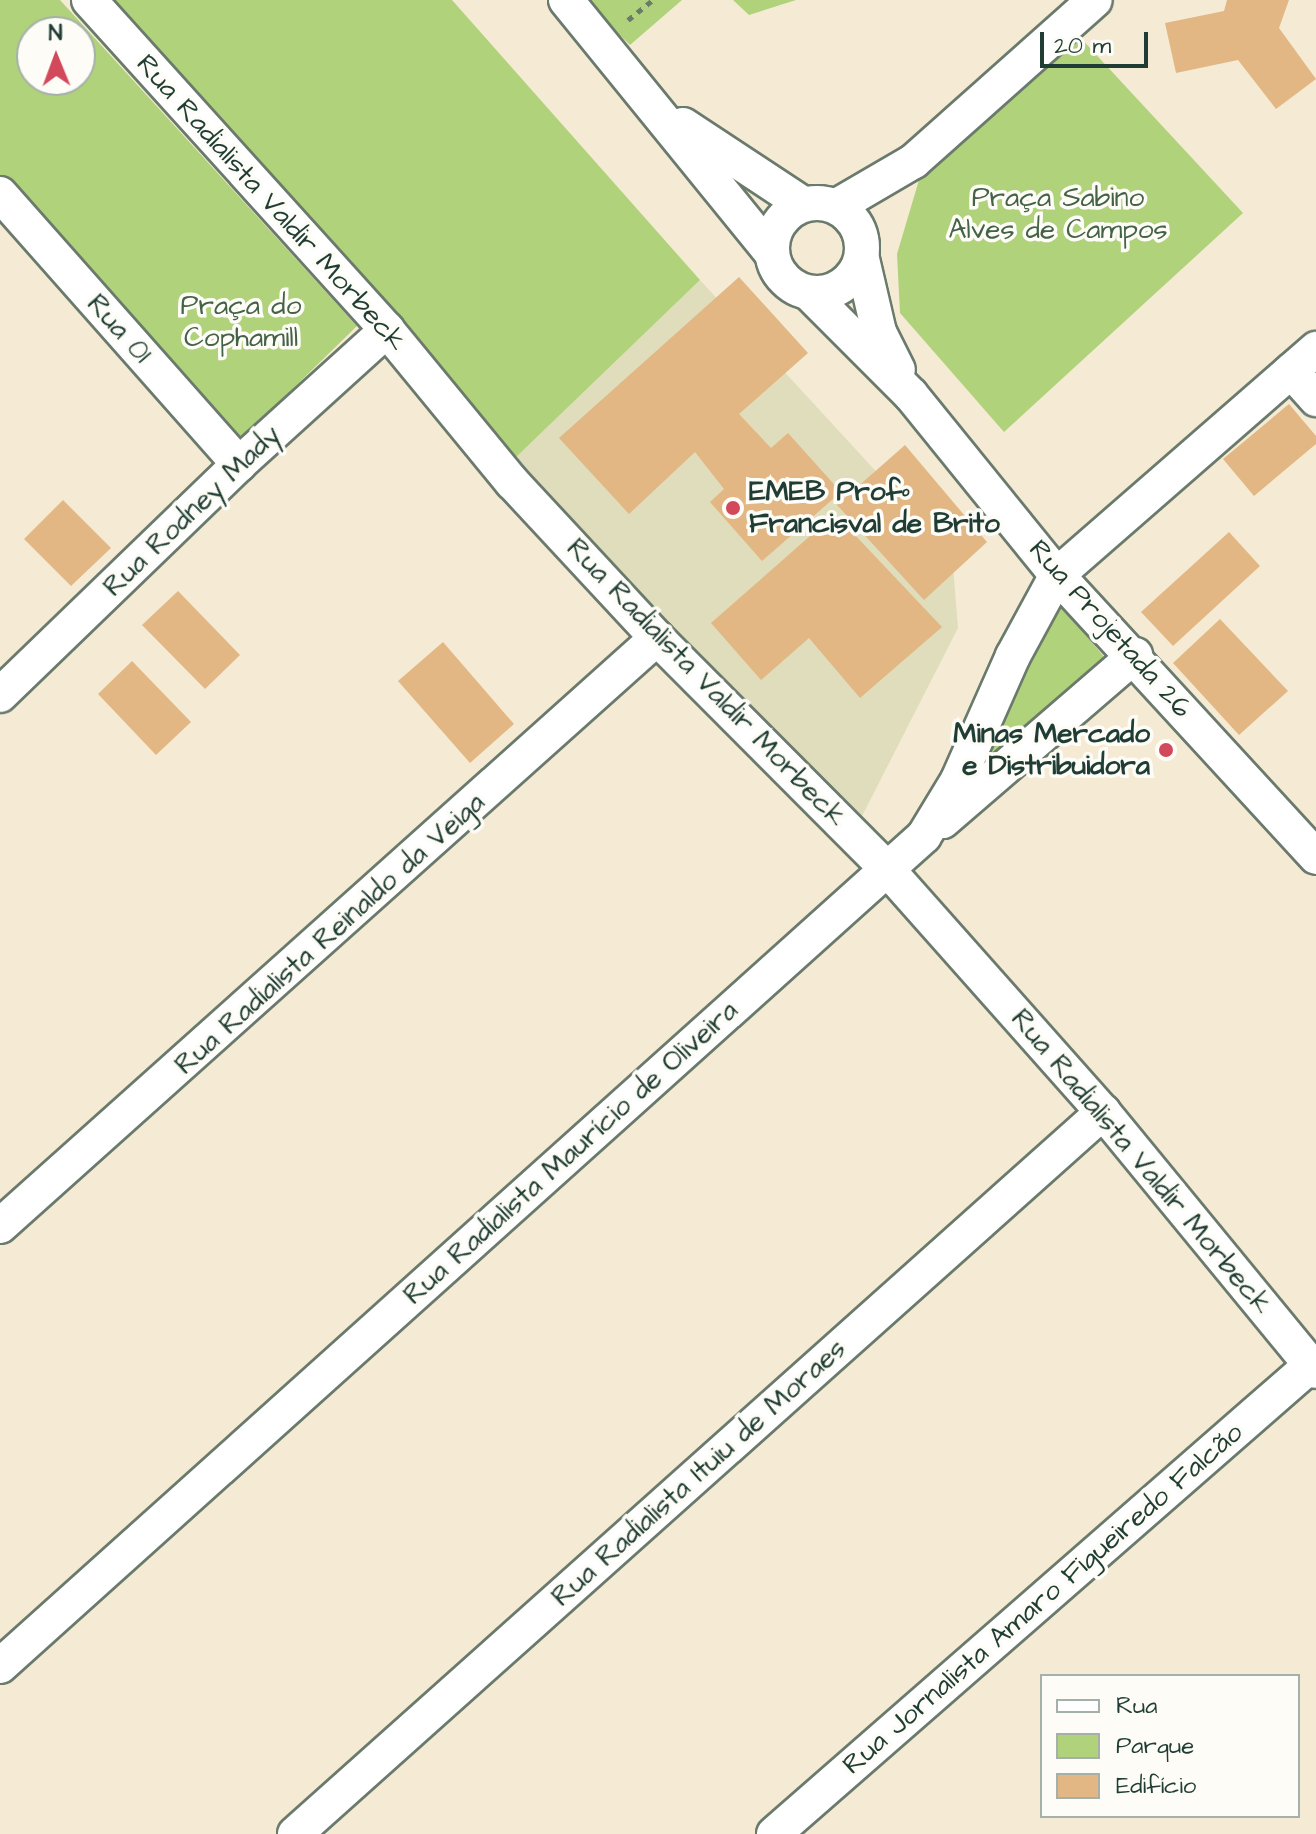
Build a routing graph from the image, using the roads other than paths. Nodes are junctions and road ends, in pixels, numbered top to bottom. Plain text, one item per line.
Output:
1 (89, 0) edge
2 (566, 0) edge
3 (1095, 0) edge
4 (659, 109) junction
5 (914, 161) junction
6 (0, 194) edge
7 (820, 205) junction
8 (862, 248) junction
9 (771, 252) junction
10 (810, 294) junction
11 (387, 330) junction
12 (1304, 360) edge
13 (911, 395) junction
14 (1316, 399) edge
15 (239, 464) junction
16 (1057, 575) junction
17 (657, 638) junction
18 (1135, 655) junction
19 (0, 695) edge
20 (924, 836) junction
21 (1316, 857) edge
22 (887, 869) junction
23 (1103, 1112) junction
24 (0, 1226) edge
25 (1314, 1368) edge
26 (0, 1666) edge
27 (295, 1834) edge
28 (774, 1834) edge

1 - 11 street, Rua Radialista Valdir Morbeck
2 - 4 street
3 - 5 street
4 - 7 street
4 - 9 street
5 - 7 street
5 - 8 street
6 - 15 street, Rua 01
7 - 8 street
7 - 9 street
8 - 10 street
8 - 13 street, Rua Projetada 26
9 - 10 street
10 - 13 street, Rua Projetada 26
11 - 15 street, Rua Rodney Mady
11 - 17 street, Rua Radialista Valdir Morbeck
12 - 14 street
12 - 16 street
13 - 16 street, Rua Projetada 26
15 - 19 street, Rua Rodney Mady
16 - 18 street, Rua Projetada 26
16 - 20 street, Rua Radialista Maurício de Oliveira
17 - 22 street, Rua Radialista Valdir Morbeck
17 - 24 street, Rua Radialista Reinaldo da Veiga
18 - 20 street
18 - 21 street, Rua Projetada 26
20 - 22 street, Rua Radialista Maurício de Oliveira
22 - 23 street, Rua Radialista Valdir Morbeck
22 - 26 street, Rua Radialista Maurício de Oliveira
23 - 25 street, Rua Radialista Valdir Morbeck
23 - 27 street, Rua Radialista Ituiu de Moraes
25 - 28 street, Rua Jornalista Amaro Figueiredo Falcão

